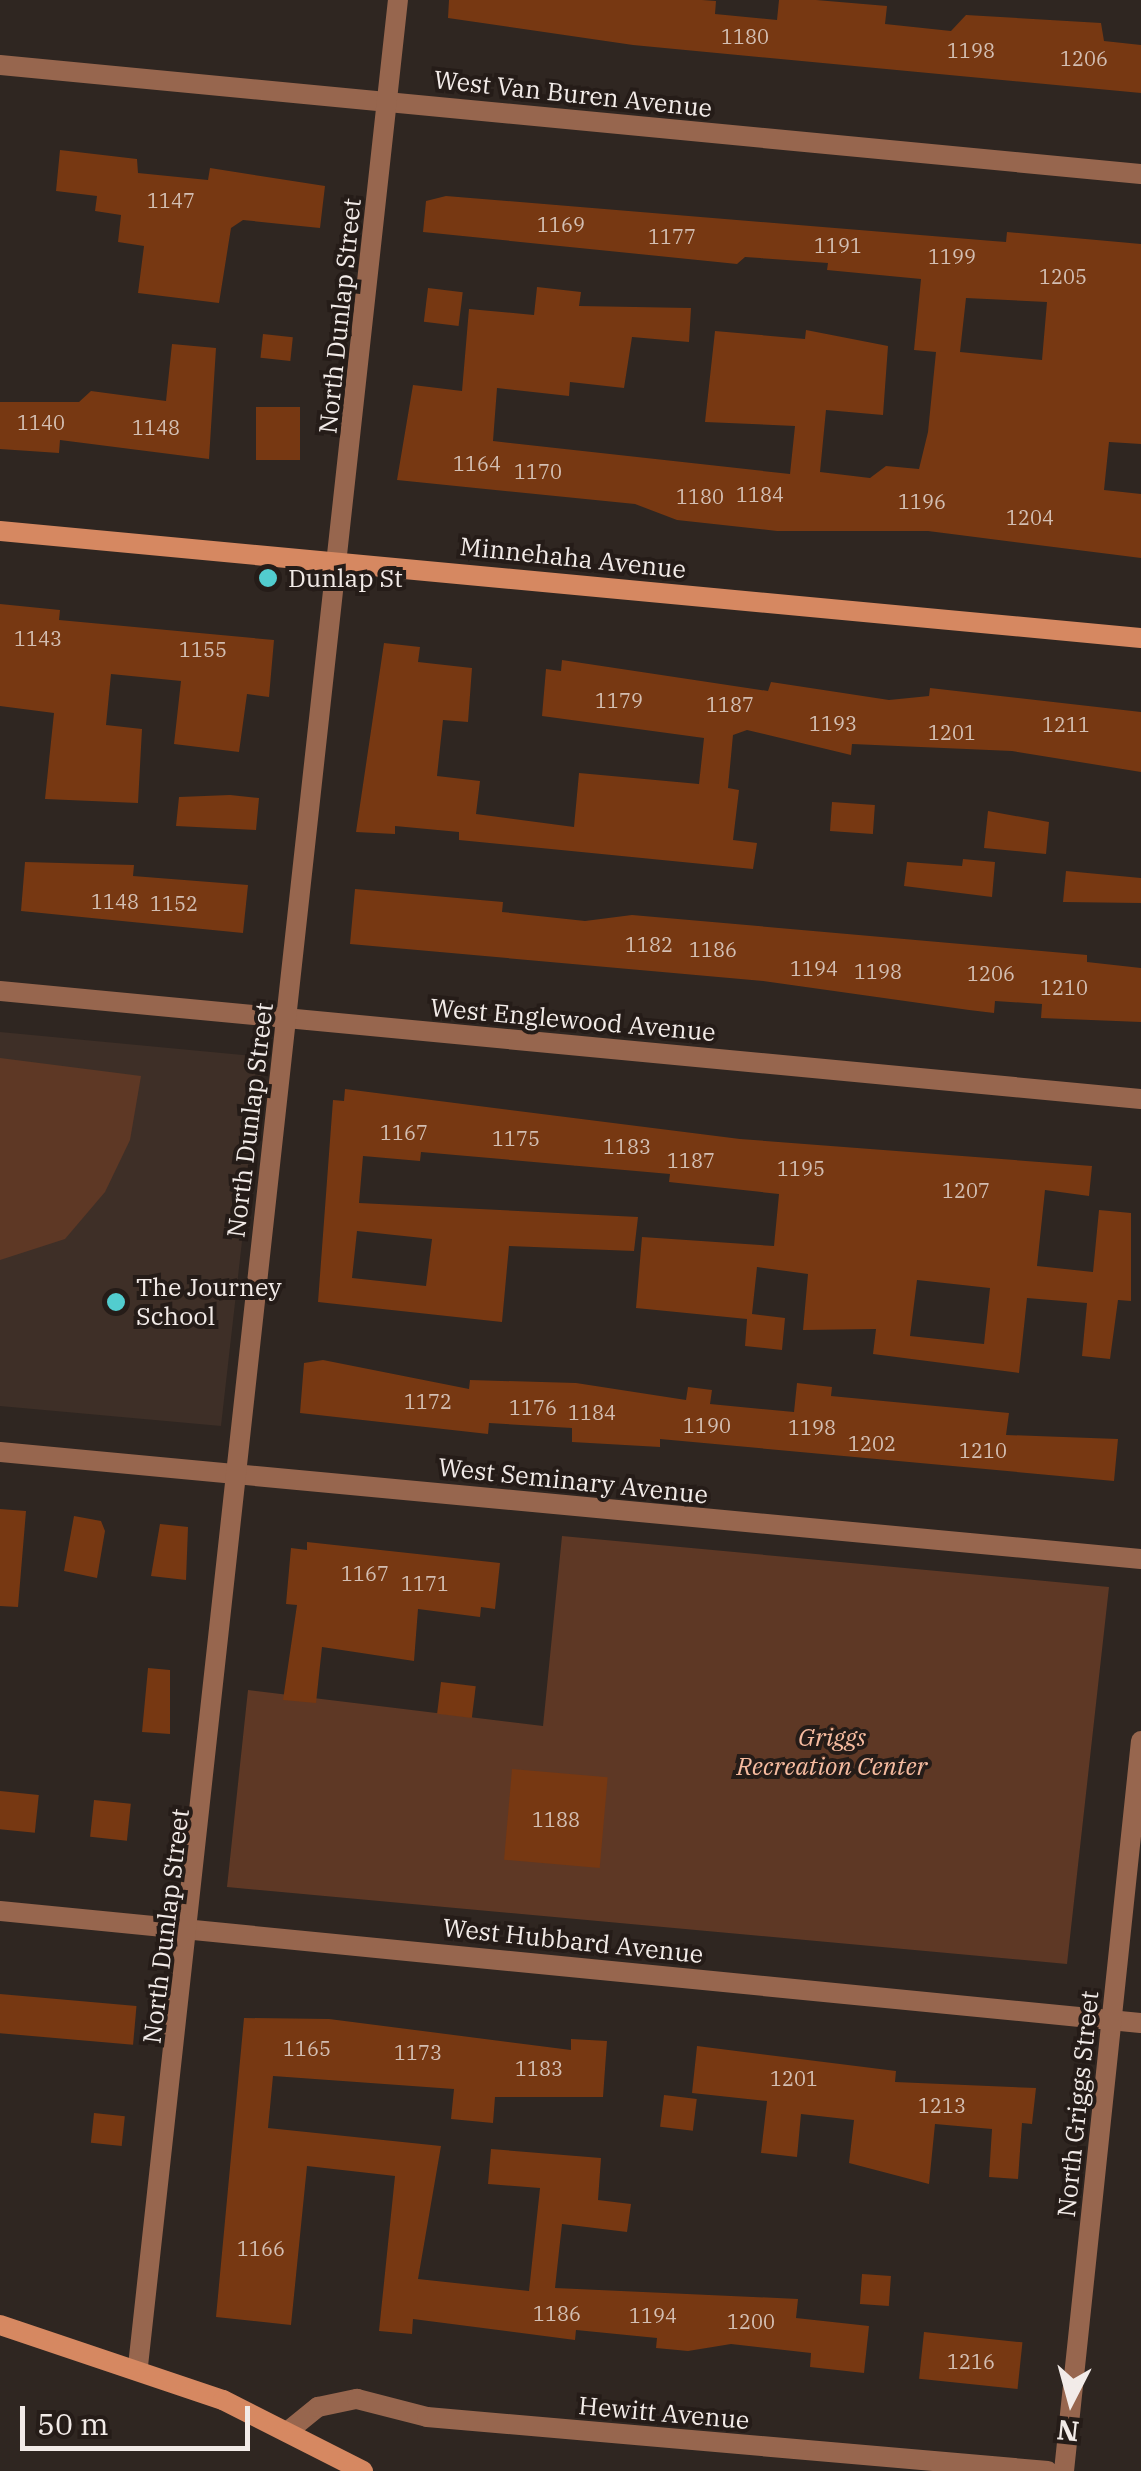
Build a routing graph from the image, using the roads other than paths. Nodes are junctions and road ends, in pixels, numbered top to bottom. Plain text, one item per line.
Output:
1 (398, 0) edge
2 (0, 65) edge
3 (387, 101) junction
4 (1141, 174) edge
5 (0, 530) edge
6 (340, 561) junction
7 (1141, 638) edge
8 (0, 991) edge
9 (289, 1018) junction
10 (1141, 1100) edge
11 (0, 1452) edge
12 (242, 1474) junction
13 (1141, 1559) edge
14 (1141, 1742) edge
15 (0, 1911) edge
16 (192, 1928) junction
17 (1112, 2020) junction
18 (1141, 2023) edge
19 (0, 2325) edge
20 (138, 2366) junction
21 (287, 2432) junction
22 (363, 2471) edge
23 (1048, 2471) edge
24 (1064, 2471) edge

1 - 3 street, North Dunlap Street
2 - 3 street, West Van Buren Avenue
3 - 4 street, West Van Buren Avenue
3 - 6 street, North Dunlap Street
5 - 6 street, Minnehaha Avenue
6 - 7 street, Minnehaha Avenue
6 - 9 street, North Dunlap Street
8 - 9 street, West Englewood Avenue
9 - 10 street, West Englewood Avenue
9 - 12 street, North Dunlap Street
11 - 12 street, West Seminary Avenue
12 - 13 street, West Seminary Avenue
12 - 16 street, North Dunlap Street
14 - 17 street, North Griggs Street
15 - 16 street, West Hubbard Avenue
16 - 17 street, West Hubbard Avenue
16 - 20 street, North Dunlap Street
17 - 18 street, West Hubbard Avenue
17 - 24 street, North Griggs Street
19 - 20 street
20 - 21 street
21 - 22 street
21 - 23 street, Hewitt Avenue

